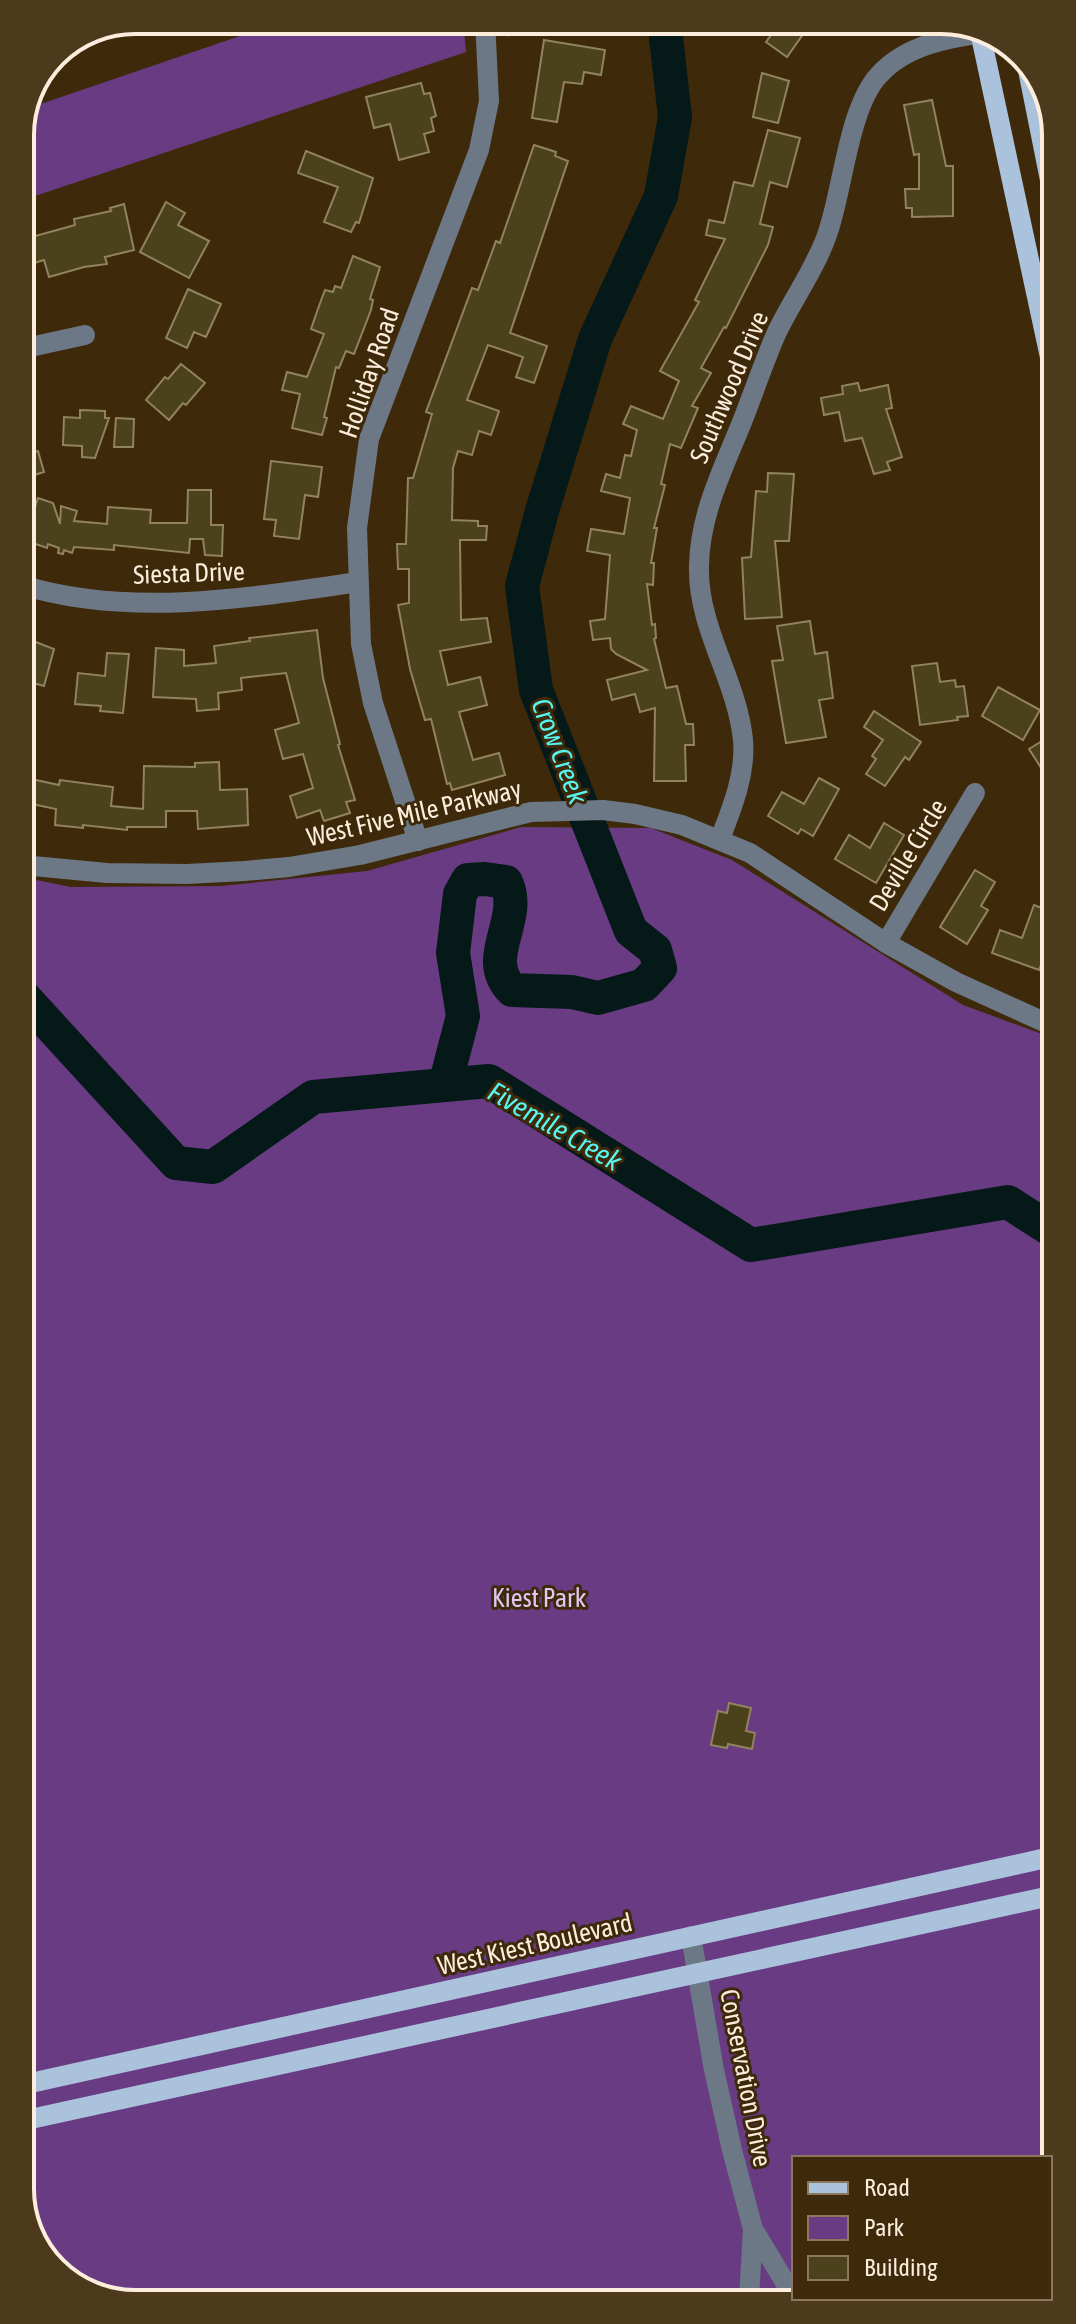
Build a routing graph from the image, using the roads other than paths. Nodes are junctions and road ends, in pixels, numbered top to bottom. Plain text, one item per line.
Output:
1 (486, 34) edge
2 (960, 36) edge
3 (983, 43) edge
4 (1033, 93) edge
5 (1042, 140) edge
6 (1042, 313) edge
7 (85, 335) dead end
8 (34, 346) edge
9 (358, 582) junction
10 (34, 589) edge
11 (975, 793) dead end
12 (720, 839) junction
13 (418, 841) junction
14 (34, 866) edge
15 (886, 943) junction
16 (1042, 1021) edge
17 (1042, 1859) edge
18 (1042, 1898) edge
19 (691, 1936) junction
20 (699, 1974) junction
21 (34, 2082) edge
22 (34, 2118) edge
23 (753, 2229) junction
24 (750, 2290) edge
25 (790, 2290) edge

1 - 9 street, Holliday Road
2 - 12 street, Southwood Drive
3 - 6 main road
4 - 5 main road
7 - 8 street
9 - 10 street, Siesta Drive
9 - 13 street, Holliday Road
11 - 15 street, Deville Circle
12 - 13 street, West Five Mile Parkway
12 - 15 street, West Five Mile Parkway
13 - 14 street, West Five Mile Parkway
15 - 16 street, West Five Mile Parkway
17 - 19 main road, West Kiest Boulevard
18 - 20 main road
19 - 20 street, Conservation Drive
19 - 21 main road, West Kiest Boulevard
20 - 22 main road
20 - 23 street, Conservation Drive
23 - 24 street, Conservation Drive
23 - 25 street, Conservation Drive

